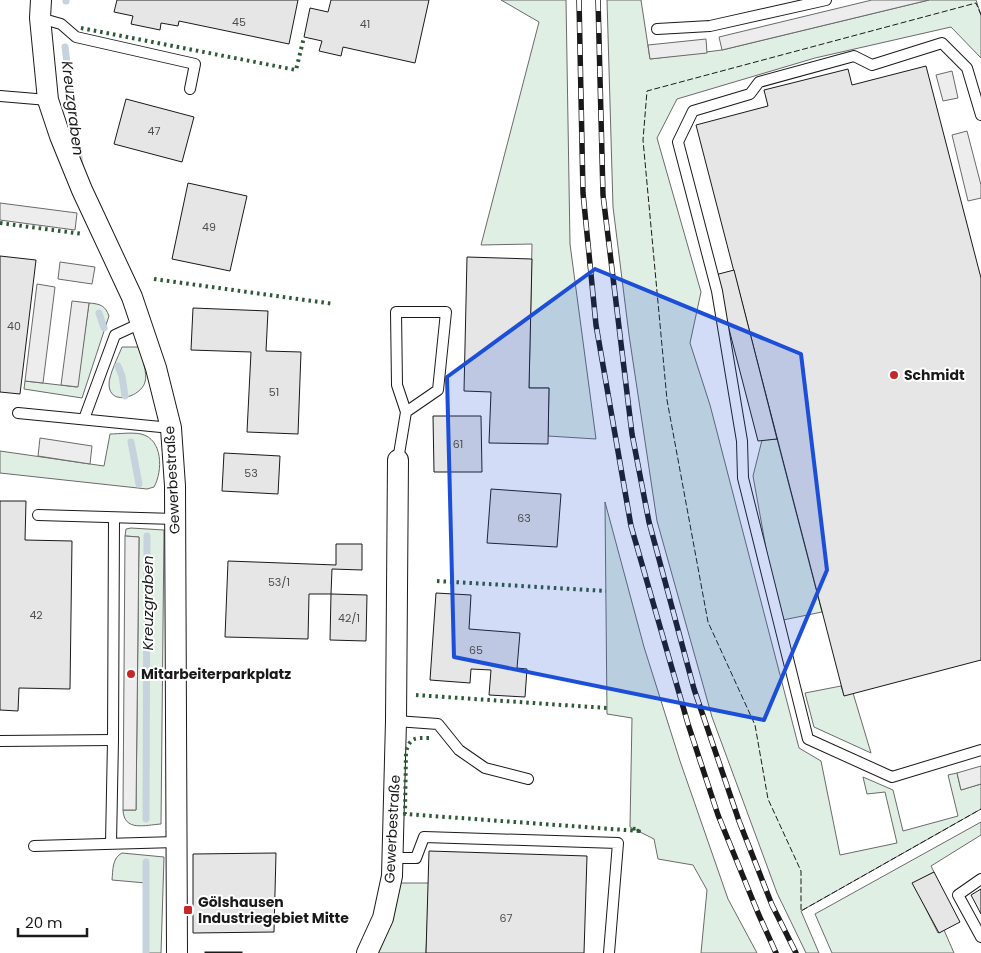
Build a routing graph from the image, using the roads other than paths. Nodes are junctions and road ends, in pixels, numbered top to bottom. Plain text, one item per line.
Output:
1 (826, 0) edge
2 (41, 9) edge
3 (657, 28) dead end
4 (190, 89) dead end
5 (0, 96) edge
6 (48, 100) junction
7 (981, 115) edge
8 (141, 323) junction
9 (406, 412) junction
10 (18, 413) dead end
11 (84, 419) junction
12 (171, 428) junction
13 (398, 460) joint
14 (38, 515) dead end
15 (114, 518) junction
16 (175, 519) junction
17 (396, 721) junction
18 (113, 740) junction
19 (0, 742) edge
20 (981, 750) edge
21 (528, 779) dead end
22 (176, 842) junction
23 (111, 843) junction
24 (34, 846) dead end
25 (393, 858) junction
26 (981, 879) edge
27 (981, 937) edge
28 (177, 953) edge
29 (367, 953) edge
30 (609, 953) edge

1 - 3 lane
2 - 4 lane
2 - 6 street, Gewerbestraße
5 - 6 lane
6 - 8 street, Gewerbestraße
7 - 20 lane
8 - 11 lane
8 - 12 street, Gewerbestraße
9 - 9 lane
9 - 13 lane
10 - 11 lane
11 - 12 lane
12 - 16 street, Gewerbestraße
13 - 17 street, Gewerbestraße
14 - 15 lane
15 - 16 lane
15 - 18 lane
16 - 22 street, Gewerbestraße
17 - 21 lane
17 - 25 street, Gewerbestraße
18 - 19 lane
18 - 23 lane
22 - 23 lane
22 - 28 street, Gewerbestraße
23 - 24 lane
25 - 29 street, Gewerbestraße
25 - 30 lane
26 - 27 lane

